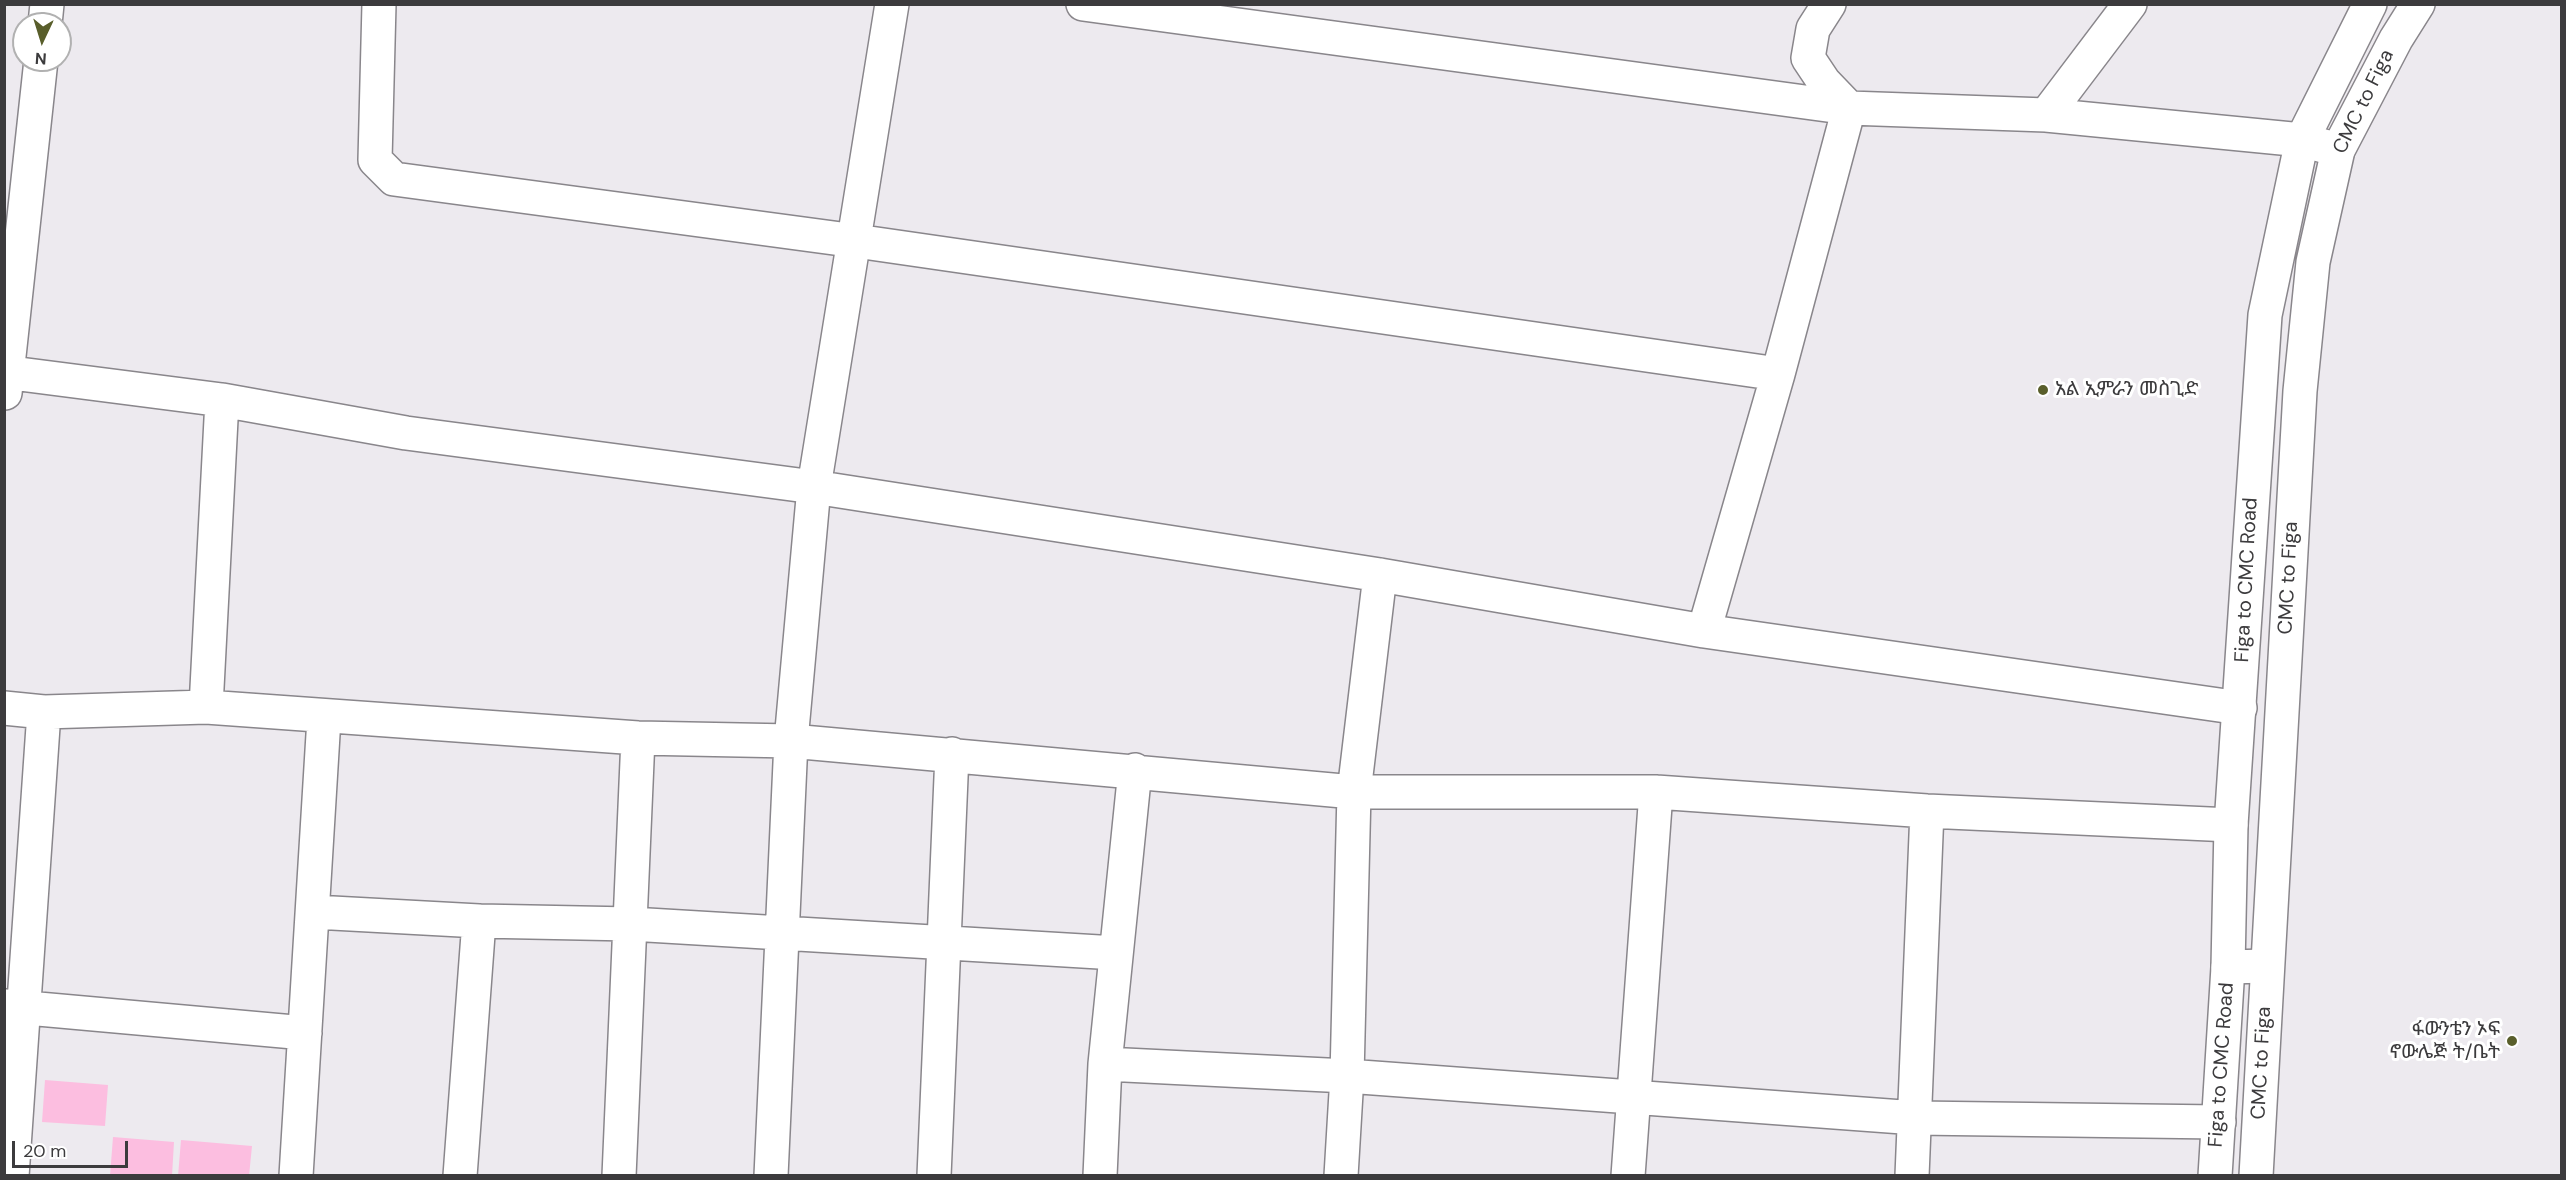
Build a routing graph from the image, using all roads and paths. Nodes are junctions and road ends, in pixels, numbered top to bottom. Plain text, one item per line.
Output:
1 (379, 4) edge
2 (892, 4) edge
3 (1083, 4) edge
4 (1829, 4) edge
5 (2130, 4) edge
6 (2370, 4) edge
7 (2418, 4) edge
8 (40, 72) edge
9 (1849, 108) junction
10 (2046, 115) junction
11 (2302, 140) junction
12 (2338, 150) junction
13 (855, 241) junction
14 (1778, 375) junction
15 (5, 380) edge
16 (222, 400) junction
17 (814, 487) junction
18 (1380, 575) junction
19 (1704, 631) junction
20 (206, 707) junction
21 (4, 708) edge
22 (2240, 708) junction
23 (44, 712) junction
24 (324, 718) junction
25 (638, 738) junction
26 (791, 741) junction
27 (952, 754) junction
28 (1135, 770) junction
29 (1354, 792) junction
30 (1656, 792) junction
31 (1928, 811) junction
32 (2231, 825) junction
33 (314, 912) junction
34 (479, 921) junction
35 (631, 924) junction
36 (780, 933) junction
37 (944, 944) junction
38 (1116, 953) junction
39 (2266, 966) junction
40 (2228, 967) junction
41 (15, 1006) edge
42 (305, 1033) junction
43 (1106, 1064) junction
44 (1347, 1076) junction
45 (1632, 1097) junction
46 (1916, 1118) junction
47 (2219, 1122) junction
48 (12, 1176) edge
49 (296, 1176) edge
50 (460, 1176) edge
51 (619, 1176) edge
52 (771, 1176) edge
53 (934, 1176) edge
54 (1100, 1176) edge
55 (1341, 1176) edge
56 (1628, 1176) edge
57 (1912, 1176) edge
58 (2215, 1176) edge
59 (2256, 1176) edge

1 - 13 street
2 - 13 street
3 - 9 street
4 - 9 street
5 - 10 street
6 - 11 street, Figa to CMC Road
7 - 12 street, CMC to Figa
8 - 15 street
9 - 10 street
9 - 14 street
10 - 11 street
11 - 12 street
11 - 22 street, Figa to CMC Road
12 - 39 street, CMC to Figa
13 - 14 street
13 - 17 street
14 - 19 street
15 - 16 street
16 - 17 street
16 - 20 street
17 - 18 street
17 - 26 street
18 - 19 street
18 - 29 street
19 - 22 street
20 - 23 street
20 - 24 street
21 - 23 street
22 - 32 street, Figa to CMC Road
23 - 41 street
24 - 25 street
24 - 33 street
25 - 26 street
25 - 35 street
26 - 27 street
26 - 36 street
27 - 28 street
27 - 37 street
28 - 29 street
28 - 38 street
29 - 30 street
29 - 44 street
30 - 31 street
30 - 45 street
31 - 32 street
31 - 46 street
32 - 40 street, Figa to CMC Road
33 - 34 street
33 - 42 street
34 - 35 street
34 - 50 street
35 - 36 street
35 - 51 street
36 - 37 street
36 - 52 street
37 - 38 street
37 - 53 street
38 - 43 street
39 - 40 street
39 - 59 street, CMC to Figa
40 - 47 street, Figa to CMC Road
41 - 42 street
41 - 48 street
42 - 49 street
43 - 44 street
43 - 54 street
44 - 45 street
44 - 55 street
45 - 46 street
45 - 56 street
46 - 47 street
46 - 57 street
47 - 58 street, Figa to CMC Road

